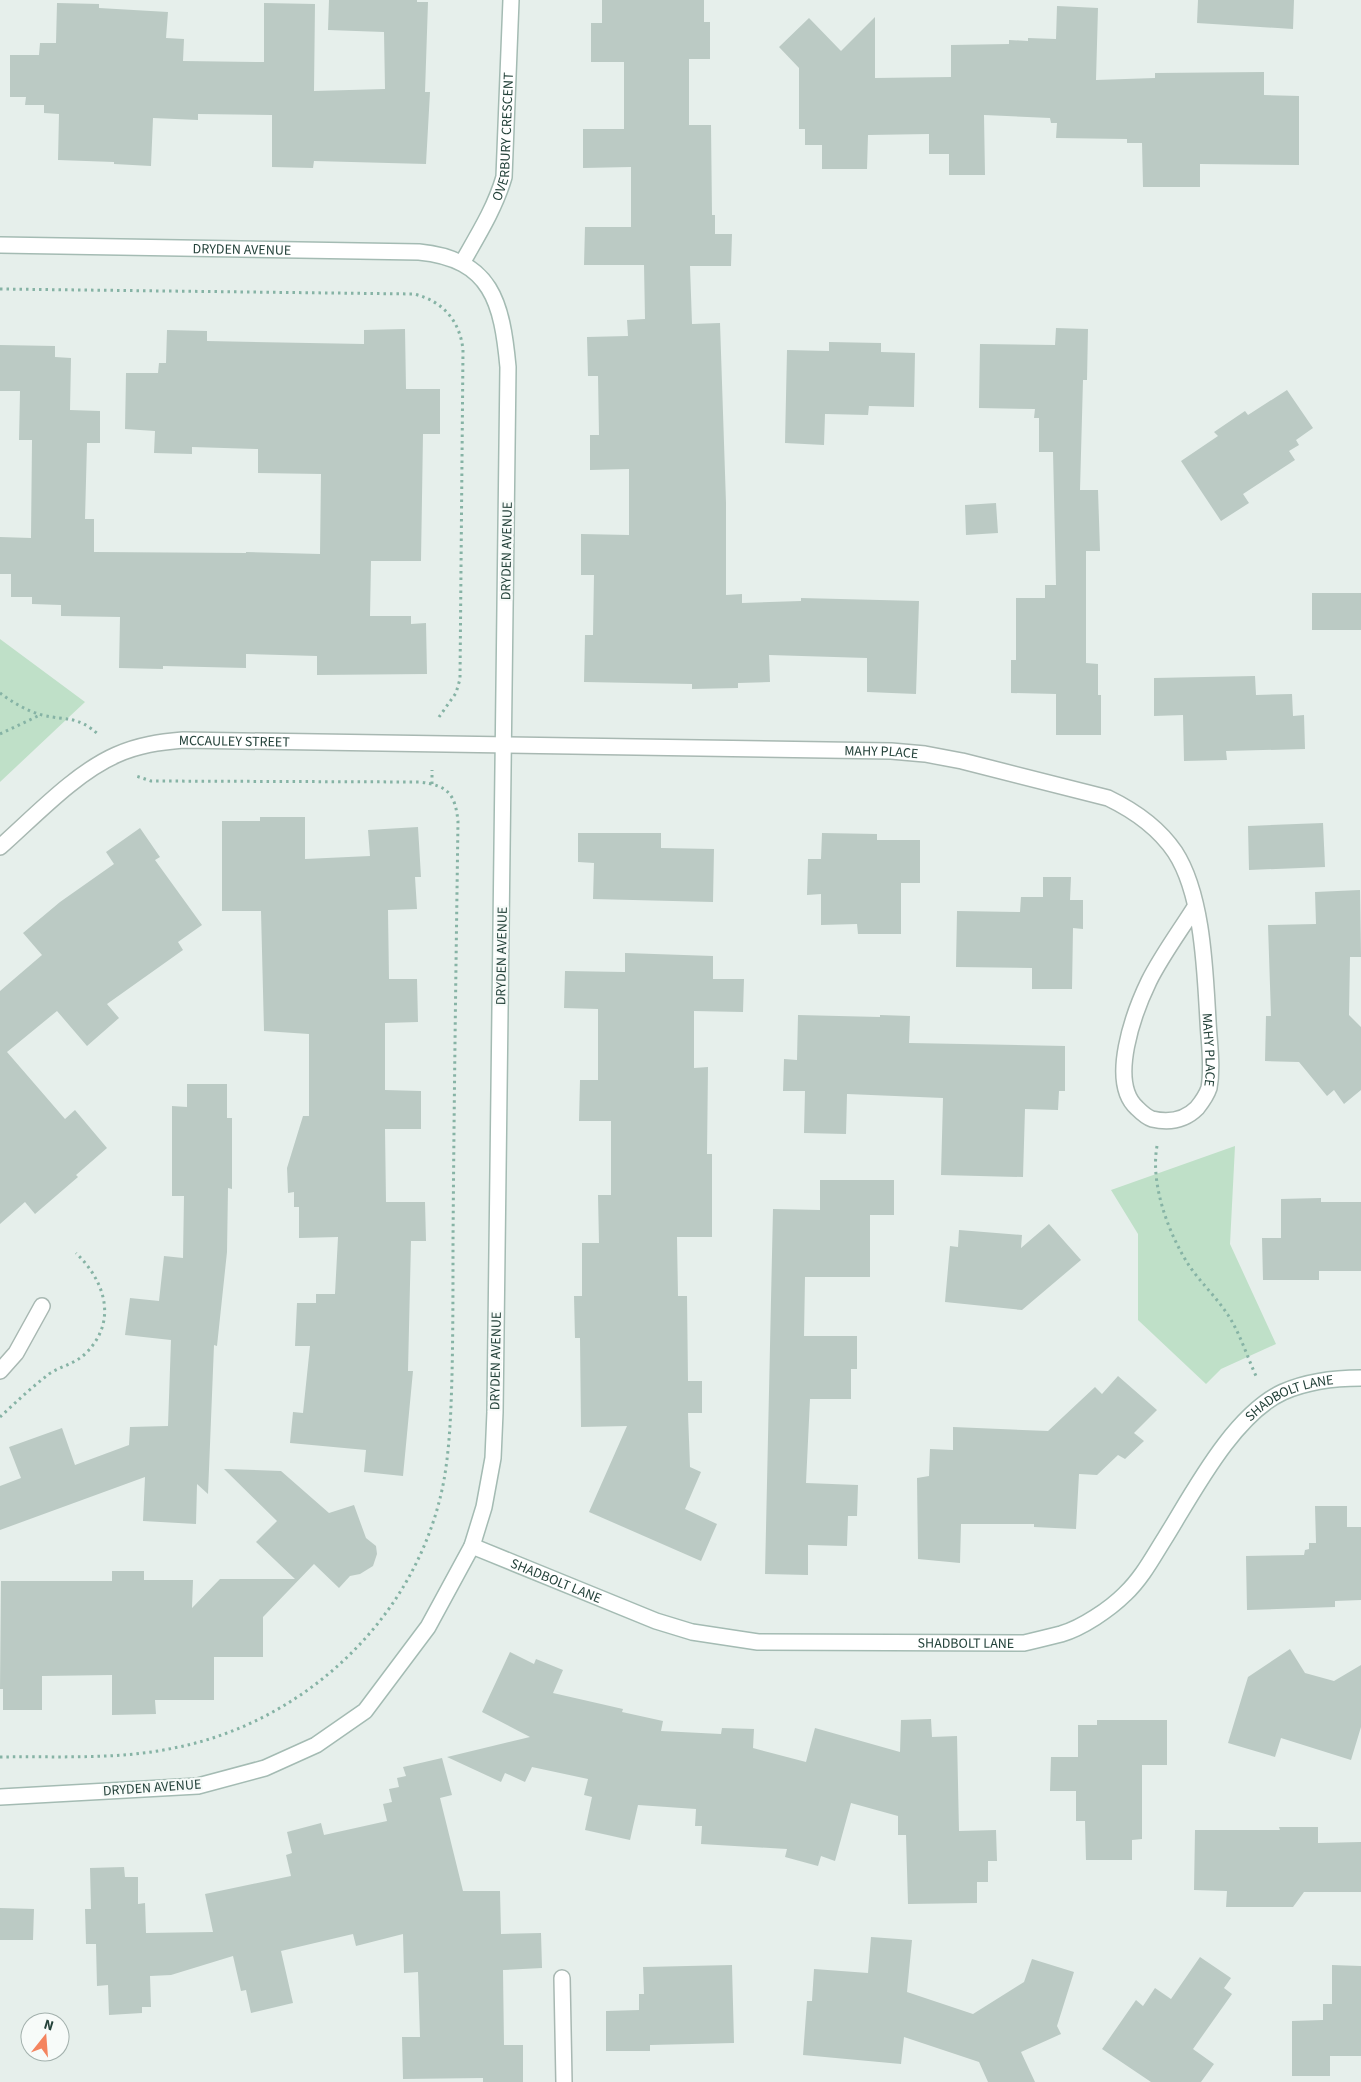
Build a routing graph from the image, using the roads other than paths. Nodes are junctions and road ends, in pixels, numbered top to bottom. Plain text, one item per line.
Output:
1 (511, 0) edge
2 (0, 245) edge
3 (462, 263) junction
4 (504, 745) junction
5 (0, 847) edge
6 (1195, 907) junction
7 (42, 1306) dead end
8 (0, 1371) edge
9 (1361, 1378) edge
10 (472, 1546) junction
11 (0, 1797) edge
12 (562, 1978) dead end
13 (564, 2082) edge

1 - 3 street, OVERBURY CRESCENT
2 - 3 street, DRYDEN AVENUE
3 - 4 street, DRYDEN AVENUE
4 - 5 street, MCCAULEY STREET
4 - 6 street, MAHY PLACE
4 - 10 street, DRYDEN AVENUE
6 - 6 street, MAHY PLACE
7 - 8 street
9 - 10 street, SHADBOLT LANE
10 - 11 street, DRYDEN AVENUE
12 - 13 street

